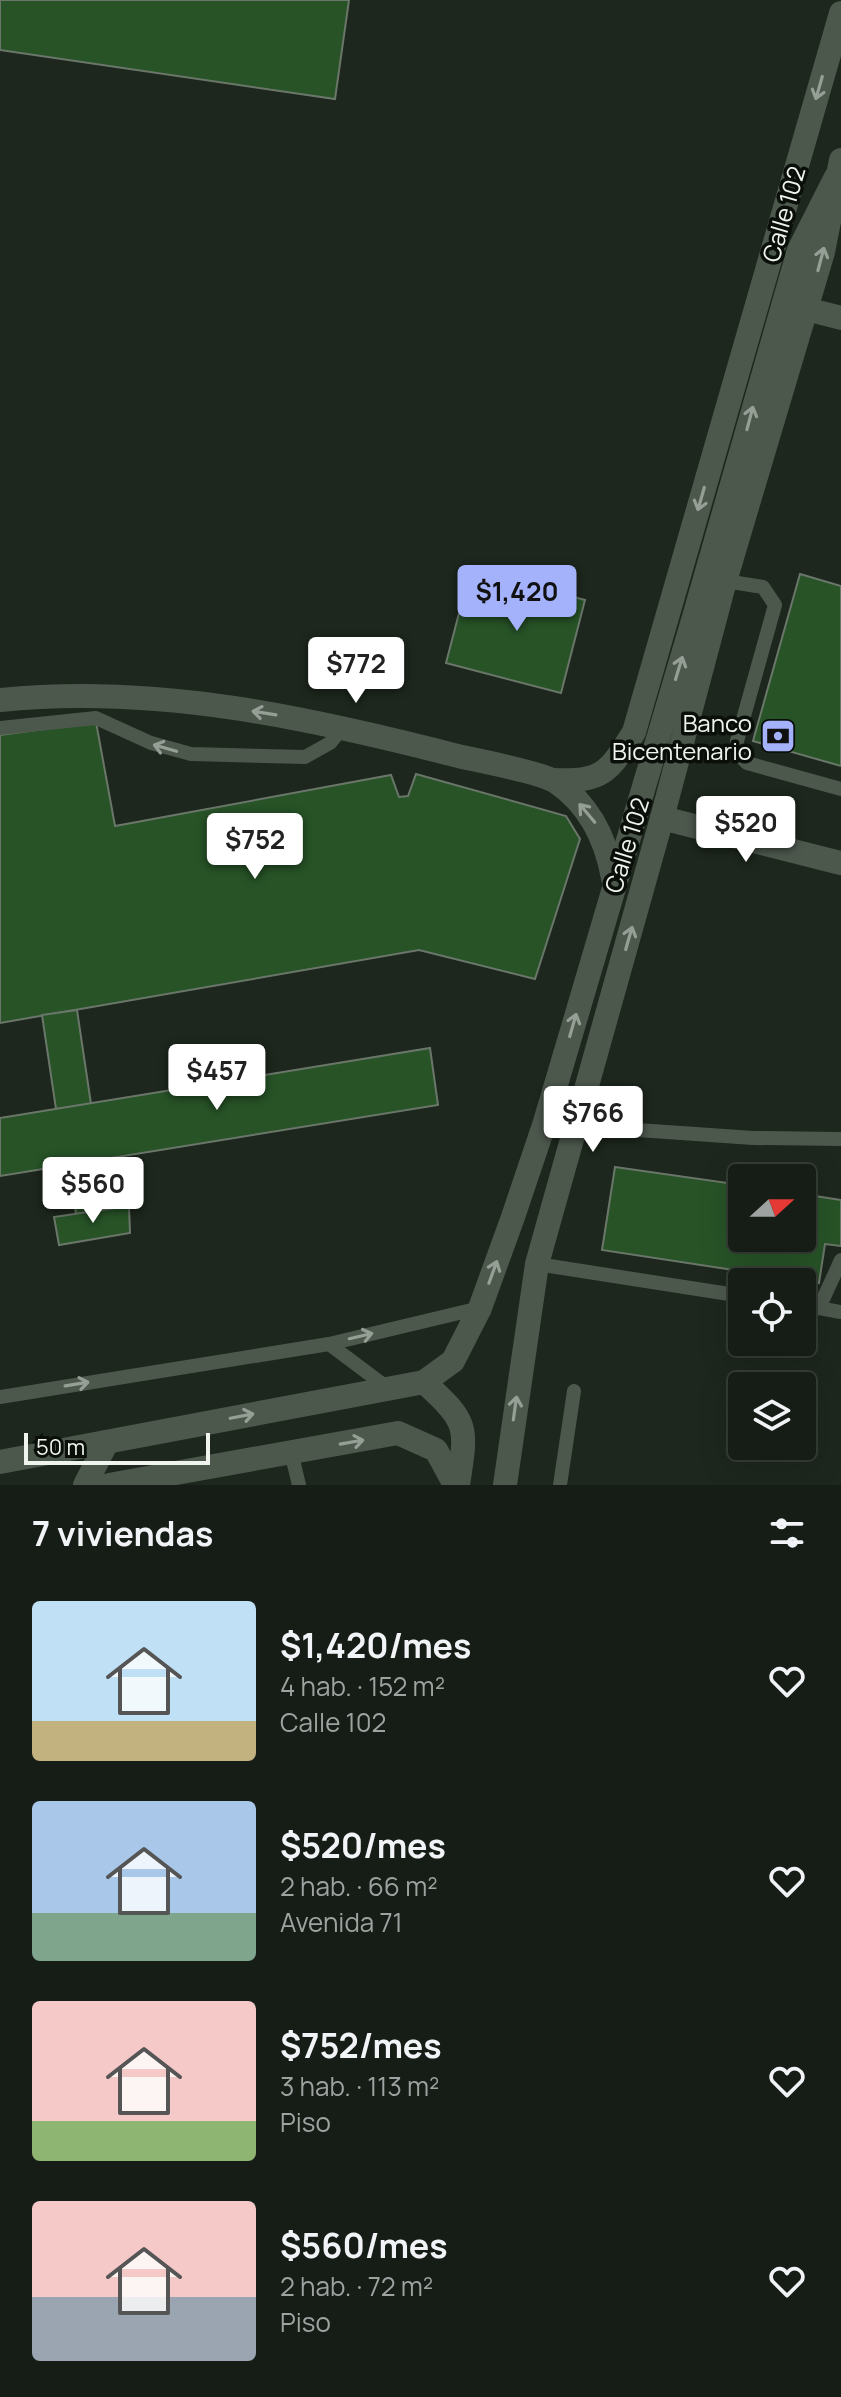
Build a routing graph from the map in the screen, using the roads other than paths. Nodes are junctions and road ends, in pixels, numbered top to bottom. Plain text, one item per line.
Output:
1 (841, 13) edge
2 (838, 168) edge
3 (806, 309) junction
4 (841, 318) edge
5 (725, 581) junction
6 (0, 700) edge
7 (343, 727) junction
8 (0, 728) edge
9 (554, 780) junction
10 (841, 789) edge
11 (662, 818) junction
12 (841, 863) edge
13 (614, 884) junction
14 (578, 1117) junction
15 (841, 1139) edge
16 (841, 1260) edge
17 (537, 1264) junction
18 (728, 1294) edge
19 (816, 1307) edge
20 (480, 1308) junction
21 (819, 1308) junction
22 (841, 1312) edge
23 (329, 1344) junction
24 (424, 1382) junction
25 (389, 1389) junction
26 (574, 1391) dead end
27 (0, 1397) edge
28 (107, 1442) junction
29 (291, 1452) junction
30 (0, 1462) edge
31 (173, 1480) edge
32 (85, 1485) edge
33 (109, 1485) edge
34 (299, 1485) edge
35 (457, 1485) edge
36 (505, 1485) edge
37 (560, 1485) edge

1 -> 9 street, Calle 102
3 -> 2 street, Calle 102
13 -> 2 street, Calle 102
3 - 4 street
3 - 5 street, Calle 102
5 - 10 lane
5 - 11 street, Calle 102
7 -> 6 street
7 -> 8 lane
7 - 9 street
13 -> 9 street
11 - 12 street
14 -> 11 street, Calle 102
20 -> 13 street, Calle 102
14 - 15 lane
14 - 17 street, Calle 102
16 - 21 lane
17 - 18 lane
36 -> 17 street, Calle 102
19 - 21 lane
23 -> 20 lane
20 - 24 street, Calle 102
21 - 22 lane
23 - 25 lane
27 -> 23 lane
24 - 25 street
24 - 35 street
28 -> 25 street
26 - 37 lane
28 - 30 street
28 - 32 street
29 - 31 street
29 - 34 lane
29 -> 35 street
31 - 33 street

